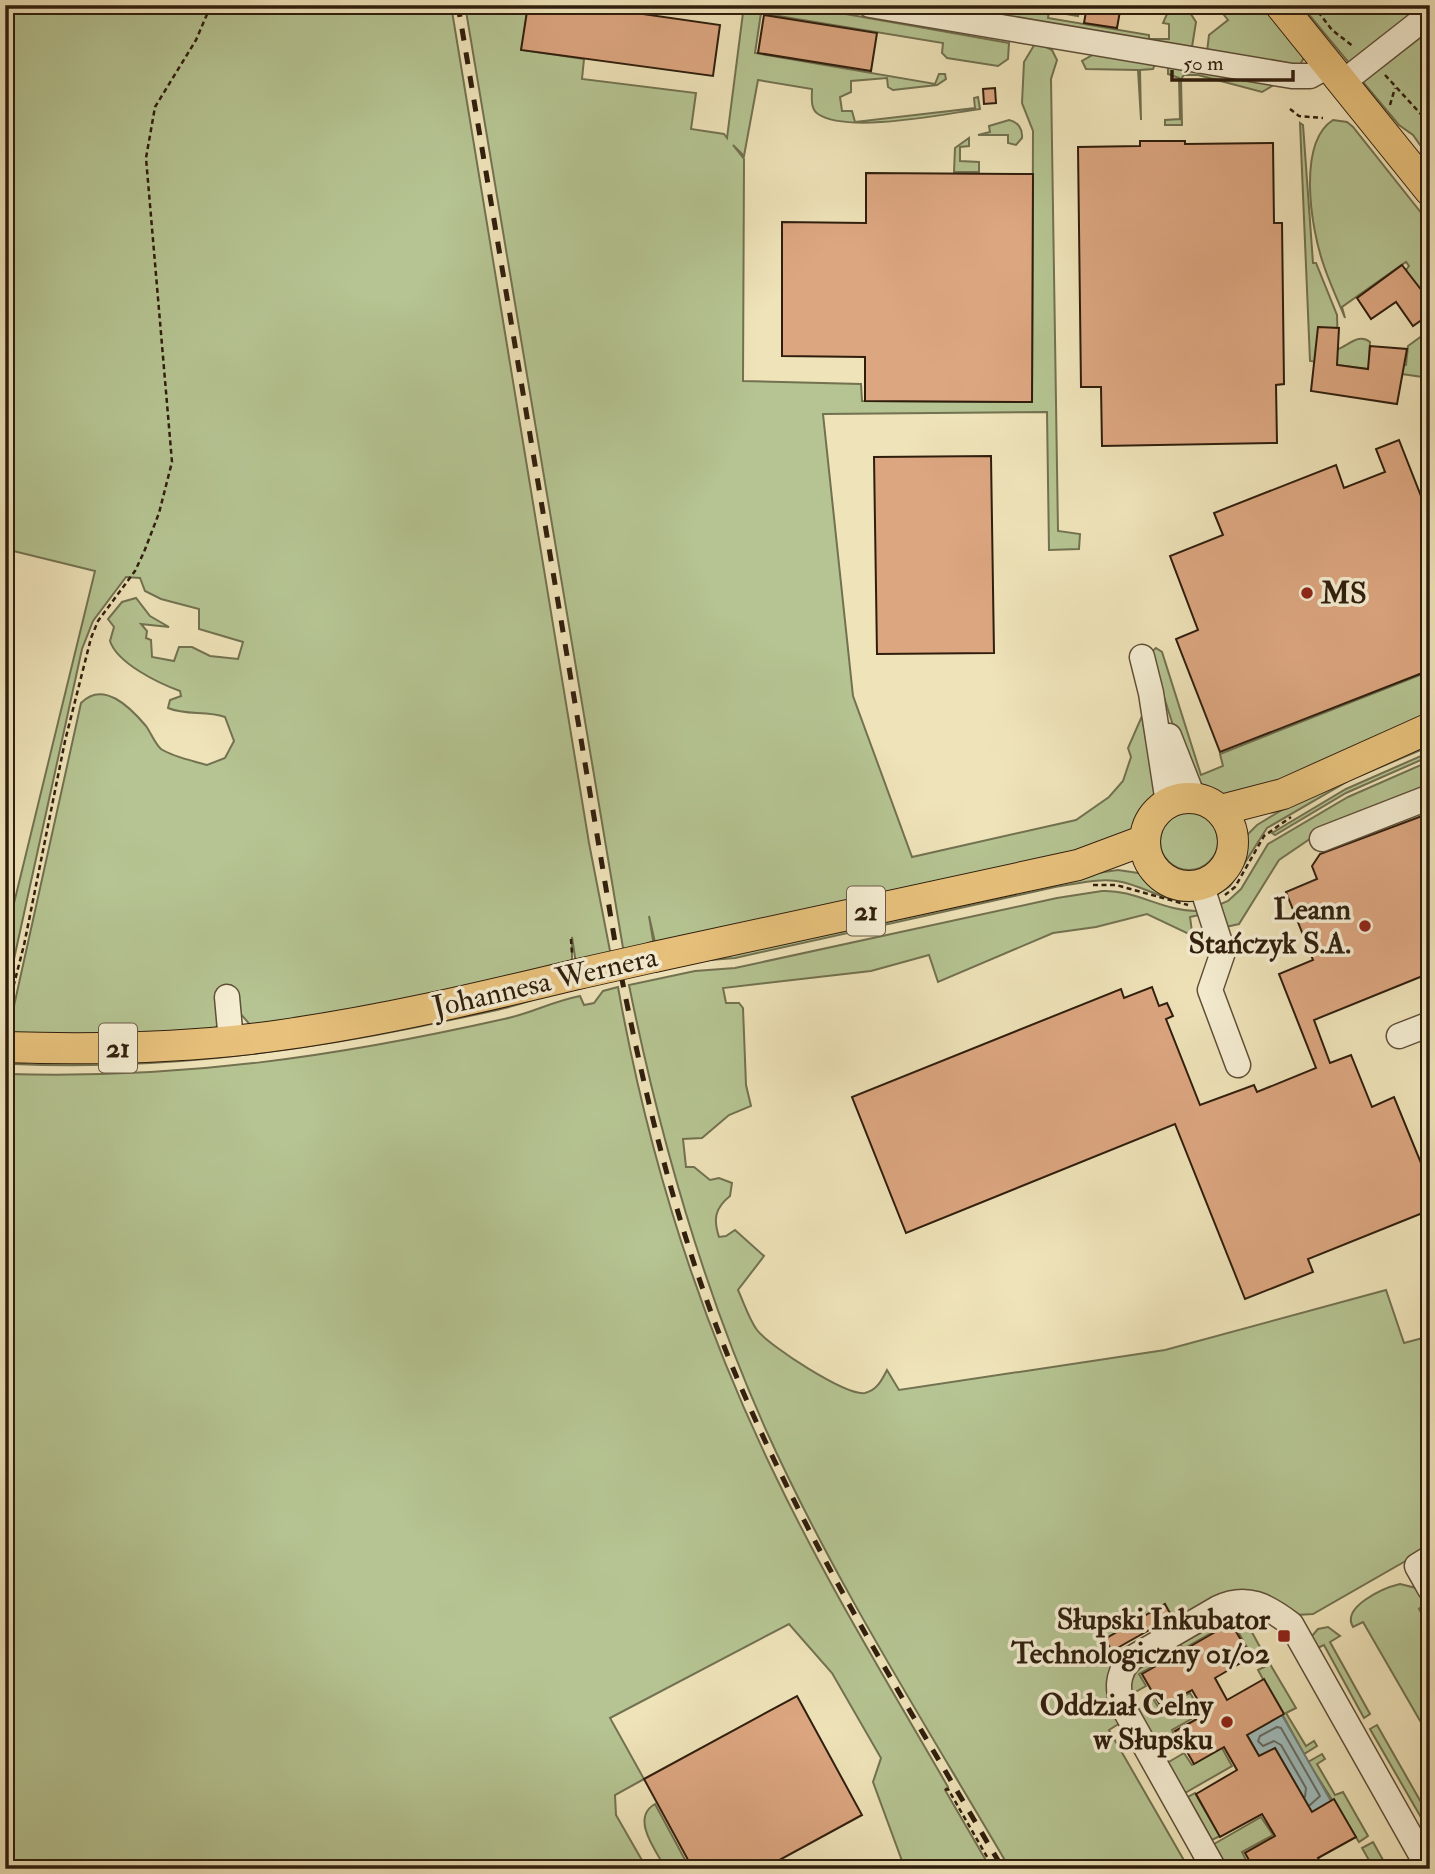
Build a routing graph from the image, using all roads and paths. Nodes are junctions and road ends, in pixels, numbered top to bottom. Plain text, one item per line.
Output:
1 (211, 5) edge
2 (870, 5) edge
3 (1280, 5) edge
4 (1430, 14) edge
5 (1335, 74) junction
6 (1395, 87) dead end
7 (1290, 110) dead end
8 (1388, 115) dead end
9 (1323, 118) dead end
10 (1430, 191) edge
11 (1142, 657) dead end
12 (1430, 728) edge
13 (1430, 797) edge
14 (1180, 800) junction
15 (1288, 805) junction
16 (1227, 821) junction
17 (1322, 839) dead end
18 (1147, 851) junction
19 (1209, 892) junction
20 (227, 997) dead end
21 (5, 1019) edge
22 (1430, 1024) edge
23 (1399, 1036) dead end
24 (231, 1041) junction
25 (5, 1047) edge
26 (1238, 1065) dead end
27 (1430, 1558) edge
28 (1430, 1589) edge
29 (945, 1790) dead end
30 (995, 1869) edge
31 (1214, 1869) edge
32 (1429, 1869) edge

1 - 21 path
2 - 5 street
3 - 5 main road
4 - 5 street
5 - 10 main road
6 - 8 path
7 - 9 path
11 - 14 street
12 - 15 main road
13 - 17 street
14 - 16 main road
14 - 18 main road
15 - 16 main road
15 - 19 path
16 - 19 main road
18 - 19 main road
18 - 24 main road, Johannesa Wernera / 21, bridge
19 - 26 street
20 - 24 street
22 - 23 street
24 - 25 main road, Johannesa Wernera / 21
27 - 28 street
29 - 30 path
31 - 32 street

